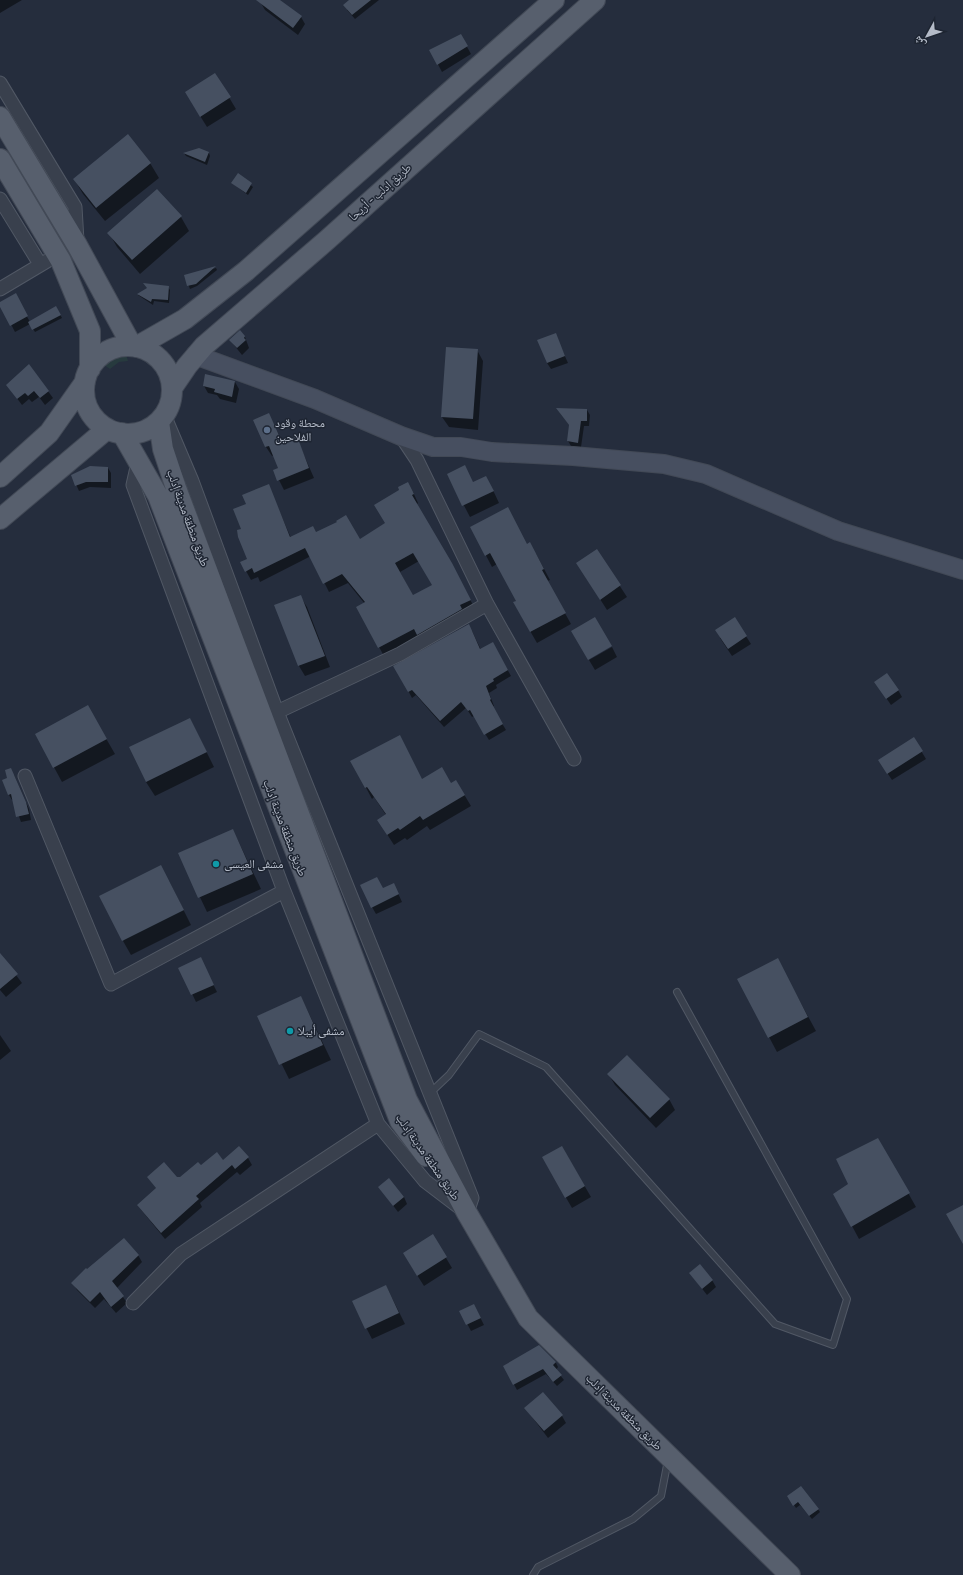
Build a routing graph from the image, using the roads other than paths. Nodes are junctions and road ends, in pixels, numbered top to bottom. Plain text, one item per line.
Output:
1 (554, 0) edge
2 (594, 0) edge
3 (0, 83) edge
4 (0, 117) edge
5 (0, 159) edge
6 (0, 200) edge
7 (77, 245) junction
8 (49, 260) junction
9 (0, 289) edge
10 (134, 347) junction
11 (195, 355) junction
12 (87, 375) junction
13 (172, 388) junction
14 (162, 419) junction
15 (114, 431) junction
16 (401, 436) junction
17 (138, 463) junction
18 (0, 477) edge
19 (0, 519) edge
20 (963, 570) edge
21 (487, 604) junction
22 (277, 712) junction
23 (574, 759) dead end
24 (25, 776) dead end
25 (284, 891) junction
26 (677, 992) dead end
27 (430, 1093) junction
28 (378, 1124) junction
29 (467, 1213) junction
30 (133, 1303) dead end
31 (669, 1457) junction
32 (532, 1575) edge
33 (790, 1575) edge

1 - 10 main road
2 - 11 main road, طريق إدلب - أريحا
3 - 7 street
4 - 7 main road
5 - 8 main road
6 - 8 street
7 - 10 main road
8 - 9 street
8 - 12 main road
10 - 12 main road
10 - 13 main road
11 - 13 main road, طريق إدلب - أريحا
11 - 16 street
12 - 15 main road
12 - 18 main road
13 - 14 main road
14 - 15 main road
14 - 22 street
14 - 29 main road, طريق منطقة مدينة إدلب
15 - 17 main road, طريق منطقة مدينة إدلب
15 - 19 main road
16 - 20 street
16 - 21 street
17 - 25 street
17 - 29 main road, طريق منطقة مدينة إدلب
21 - 22 street
21 - 23 street
22 - 27 street
24 - 25 street
25 - 28 street
26 - 27 lane
27 - 29 street
28 - 29 street
28 - 30 street
29 - 31 main road, طريق منطقة مدينة إدلب
31 - 32 lane
31 - 33 main road, طريق منطقة مدينة إدلب

